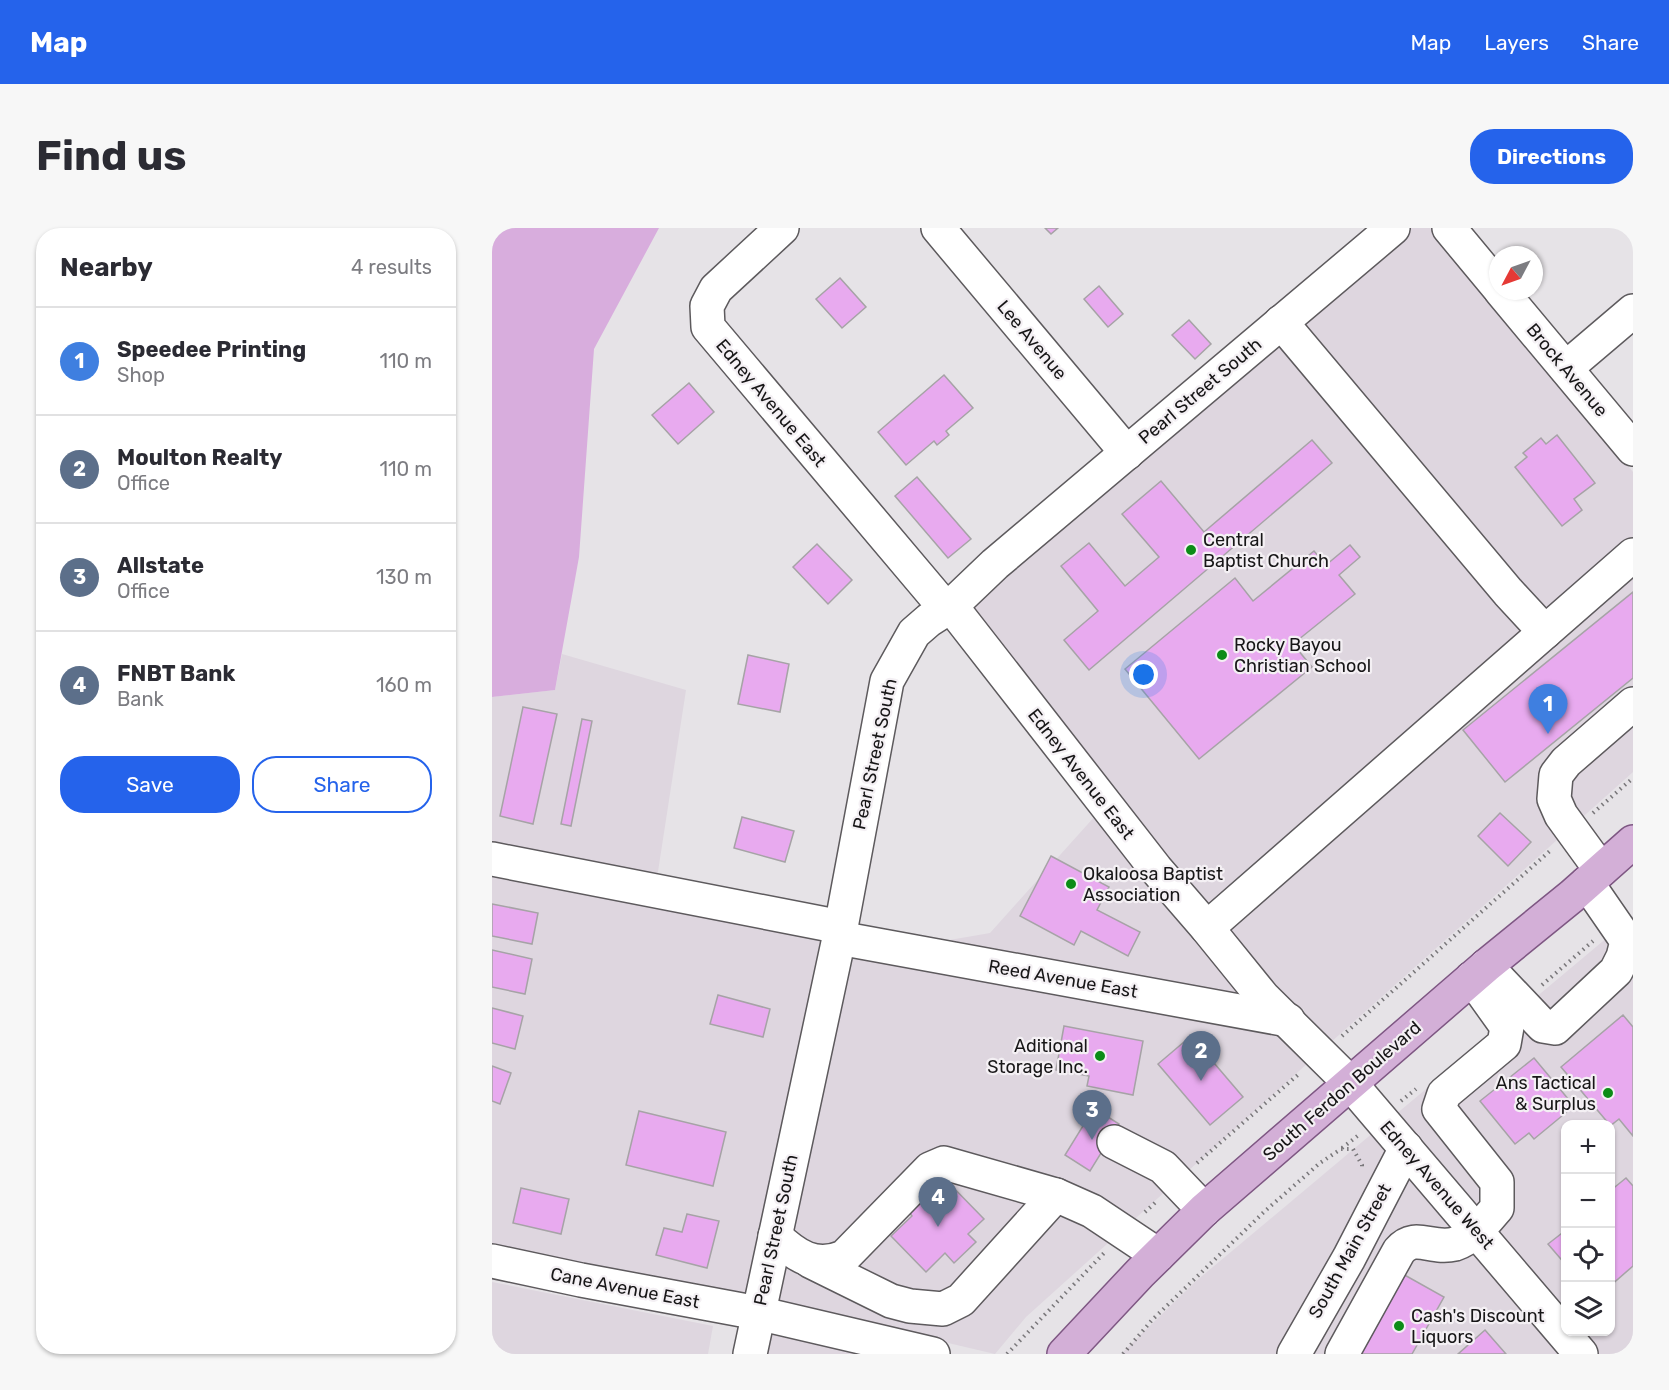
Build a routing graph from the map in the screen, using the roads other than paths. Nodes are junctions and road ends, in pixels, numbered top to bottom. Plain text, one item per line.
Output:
1 (782, 228) edge
2 (938, 228) edge
3 (1393, 228) edge
4 (1449, 228) edge
5 (1489, 276) edge
6 (1509, 300) edge
7 (1633, 310) edge
8 (1281, 322) junction
9 (1566, 368) junction
10 (1633, 449) edge
11 (1126, 453) junction
12 (1633, 555) edge
13 (948, 608) junction
14 (1545, 632) junction
15 (1633, 704) edge
16 (1633, 842) edge
17 (492, 859) edge
18 (1594, 876) junction
19 (1207, 928) junction
20 (840, 932) junction
21 (1628, 953) edge
22 (1479, 972) junction
23 (1287, 1020) junction
24 (1350, 1083) junction
25 (1114, 1142) dead end
26 (1406, 1148) junction
27 (1056, 1195) junction
28 (1204, 1210) junction
29 (1477, 1231) junction
30 (775, 1236) junction
31 (1158, 1255) junction
32 (492, 1261) edge
33 (810, 1261) junction
34 (891, 1301) junction
35 (758, 1313) junction
36 (883, 1342) junction
37 (750, 1354) edge
38 (933, 1354) edge
39 (1064, 1354) edge
40 (1294, 1354) edge
41 (1342, 1354) edge
42 (1581, 1354) edge

1 - 13 street, Edney Avenue East
2 - 11 street, Lee Avenue
3 - 8 street, Pearl Street South
4 - 5 street
6 - 9 street, Brock Avenue
7 - 9 street
8 - 11 street, Pearl Street South
8 - 14 street
9 - 10 street, Brock Avenue
11 - 13 street, Pearl Street South
12 - 14 street
13 - 19 street, Edney Avenue East
13 - 20 street, Pearl Street South
14 - 19 street
15 - 18 street
16 - 18 main road, South Ferdon Boulevard
17 - 20 street, Reed Avenue East
18 - 21 street
18 - 22 main road, South Ferdon Boulevard
19 - 23 street, Edney Avenue East
20 - 23 street, Reed Avenue East
20 - 30 street, Pearl Street South
21 - 22 street
22 - 24 main road, South Ferdon Boulevard
22 - 29 street
23 - 24 street, Edney Avenue West
24 - 26 street, Edney Avenue West
24 - 28 main road, South Ferdon Boulevard
25 - 28 street
26 - 29 street, Edney Avenue West
26 - 40 street, South Main Street
27 - 31 street
27 - 33 street
27 - 34 street
28 - 31 main road, South Ferdon Boulevard
29 - 41 street
29 - 42 street, Edney Avenue West
30 - 33 street
30 - 35 street, Pearl Street South
31 - 39 main road, South Ferdon Boulevard
32 - 35 street, Cane Avenue East
33 - 34 street
34 - 36 street
35 - 36 street, Cane Avenue East
35 - 37 street, Pearl Street South
36 - 38 street, Cane Avenue East

